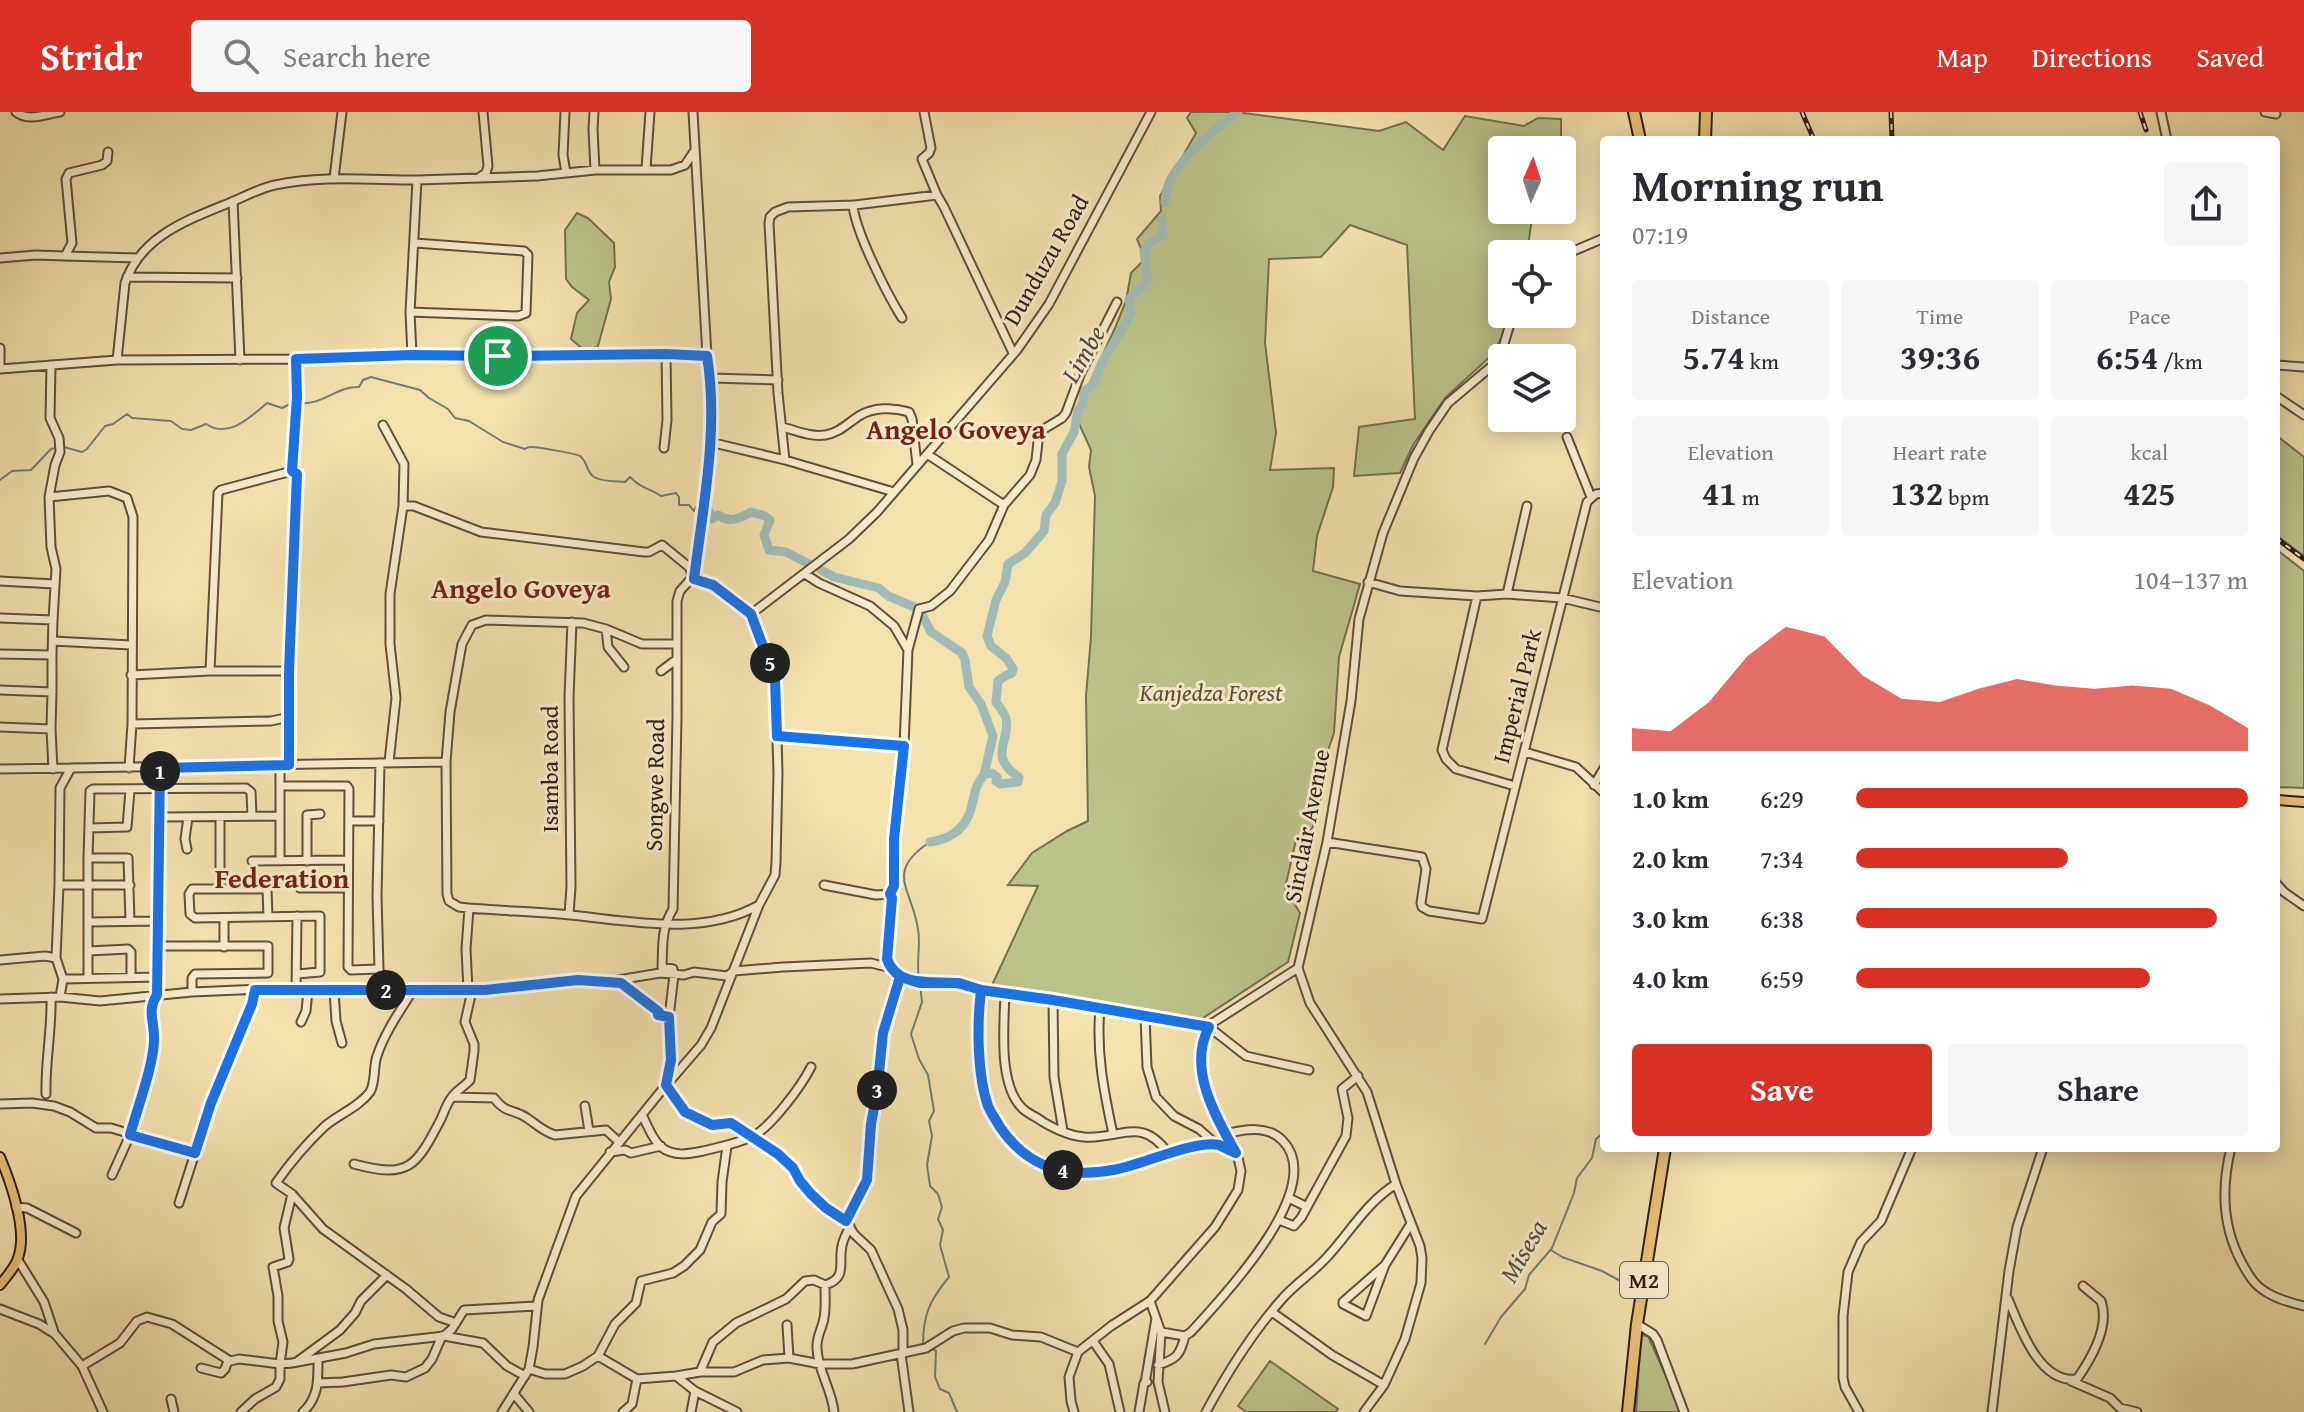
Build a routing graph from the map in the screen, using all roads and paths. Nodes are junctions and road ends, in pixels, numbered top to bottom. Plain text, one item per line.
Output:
1 (16, 112) edge
2 (60, 112) edge
3 (342, 112) edge
4 (483, 112) edge
5 (565, 112) edge
6 (594, 112) edge
7 (650, 112) edge
8 (693, 112) edge
9 (924, 112) edge
10 (1151, 112) edge
11 (1634, 112) edge
12 (1706, 112) edge
13 (2161, 112) edge
14 (2265, 112) edge
15 (2276, 114) edge
16 (1639, 136) edge
17 (1705, 136) edge
18 (2166, 136) edge
19 (695, 150) junction
20 (108, 152) dead end
21 (646, 169) junction
22 (595, 170) junction
23 (566, 173) junction
24 (480, 177) junction
25 (334, 178) junction
26 (417, 180) junction
27 (937, 195) junction
28 (233, 201) junction
29 (853, 205) junction
30 (1600, 240) edge
31 (415, 243) junction
32 (1576, 250) edge
33 (65, 256) junction
34 (0, 258) edge
35 (137, 258) junction
36 (127, 277) junction
37 (237, 278) junction
38 (1117, 302) dead end
39 (410, 312) junction
40 (902, 318) dead end
41 (1509, 328) edge
42 (0, 348) edge
43 (1013, 353) junction
44 (666, 354) junction
45 (412, 355) junction
46 (707, 356) junction
47 (296, 359) junction
48 (117, 360) junction
49 (240, 360) junction
50 (51, 365) junction
51 (2280, 365) edge
52 (0, 367) edge
53 (2304, 367) edge
54 (711, 378) junction
55 (778, 380) junction
56 (2280, 399) edge
57 (2304, 415) edge
58 (383, 425) dead end
59 (782, 427) junction
60 (1567, 437) dead end
61 (711, 440) junction
62 (664, 448) dead end
63 (927, 454) junction
64 (785, 460) junction
65 (917, 465) junction
66 (292, 471) junction
67 (894, 492) junction
68 (1600, 494) edge
69 (49, 497) junction
70 (1591, 497) junction
71 (1004, 505) junction
72 (403, 506) junction
73 (1527, 506) dead end
74 (805, 574) junction
75 (694, 579) junction
76 (0, 581) edge
77 (1368, 582) junction
78 (54, 584) junction
79 (1507, 594) junction
80 (1477, 596) junction
81 (1562, 598) junction
82 (1600, 607) edge
83 (751, 614) junction
84 (0, 618) edge
85 (53, 620) junction
86 (572, 622) junction
87 (606, 629) junction
88 (53, 641) junction
89 (677, 644) junction
90 (131, 645) junction
91 (908, 650) junction
92 (0, 654) edge
93 (52, 655) junction
94 (677, 659) junction
95 (624, 667) dead end
96 (210, 671) junction
97 (289, 671) junction
98 (661, 671) dead end
99 (131, 675) junction
100 (0, 690) edge
101 (52, 692) junction
102 (289, 717) junction
103 (132, 724) junction
104 (0, 727) edge
105 (51, 729) junction
106 (777, 736) junction
107 (904, 746) junction
108 (1525, 752) junction
109 (385, 762) junction
110 (446, 762) junction
111 (284, 765) junction
112 (71, 768) junction
113 (129, 768) junction
114 (160, 768) junction
115 (0, 769) edge
116 (53, 769) junction
117 (1600, 775) edge
118 (1594, 785) junction
119 (280, 786) junction
120 (1515, 786) junction
121 (130, 790) junction
122 (160, 790) junction
123 (1600, 790) edge
124 (2280, 800) edge
125 (2304, 802) edge
126 (320, 814) dead end
127 (252, 816) junction
128 (280, 816) junction
129 (160, 817) junction
130 (188, 817) junction
131 (220, 817) junction
132 (349, 821) junction
133 (379, 821) junction
134 (89, 828) junction
135 (1327, 842) junction
136 (187, 849) dead end
137 (88, 858) junction
138 (348, 860) junction
139 (252, 861) dead end
140 (280, 861) junction
141 (307, 861) junction
142 (88, 884) junction
143 (59, 885) junction
144 (130, 885) junction
145 (824, 885) dead end
146 (220, 888) junction
147 (300, 888) dead end
148 (348, 888) junction
149 (2280, 888) edge
150 (890, 894) junction
151 (759, 905) junction
152 (2304, 906) edge
153 (469, 908) junction
154 (569, 914) junction
155 (297, 916) junction
156 (268, 917) junction
157 (224, 918) junction
158 (130, 921) junction
159 (159, 921) junction
160 (89, 922) junction
161 (664, 924) junction
162 (158, 946) junction
163 (224, 947) junction
164 (89, 951) junction
165 (56, 958) junction
166 (0, 960) edge
167 (891, 968) junction
168 (1298, 968) junction
169 (379, 969) junction
170 (734, 971) junction
171 (297, 974) junction
172 (674, 975) junction
173 (131, 977) junction
174 (158, 977) junction
175 (900, 977) junction
176 (88, 978) junction
177 (63, 979) junction
178 (612, 983) junction
179 (255, 990) junction
180 (296, 990) junction
181 (308, 990) junction
182 (334, 990) junction
183 (382, 990) junction
184 (413, 990) junction
185 (468, 990) junction
186 (981, 990) junction
187 (192, 992) junction
188 (1005, 994) junction
189 (157, 995) junction
190 (55, 997) junction
191 (0, 999) edge
192 (1053, 1000) junction
193 (1100, 1009) junction
194 (1145, 1016) junction
195 (669, 1017) junction
196 (301, 1022) dead end
197 (1209, 1027) junction
198 (342, 1043) dead end
199 (811, 1067) dead end
200 (1309, 1070) dead end
201 (1358, 1076) junction
202 (667, 1084) junction
203 (46, 1094) dead end
204 (451, 1097) junction
205 (0, 1104) edge
206 (585, 1106) dead end
207 (642, 1115) junction
208 (589, 1131) junction
209 (1063, 1131) junction
210 (1113, 1134) junction
211 (1226, 1134) junction
212 (130, 1135) junction
213 (752, 1137) junction
214 (619, 1142) junction
215 (1217, 1145) junction
216 (661, 1146) junction
217 (727, 1146) junction
218 (610, 1152) junction
219 (1664, 1152) edge
220 (1910, 1152) edge
221 (2042, 1152) edge
222 (2230, 1152) edge
223 (195, 1153) junction
224 (1168, 1153) junction
225 (1236, 1153) junction
226 (0, 1157) edge
227 (354, 1164) dead end
228 (112, 1175) dead end
229 (1396, 1184) junction
230 (292, 1194) junction
231 (1289, 1198) junction
232 (179, 1203) dead end
233 (16, 1207) junction
234 (1307, 1207) junction
235 (1279, 1220) junction
236 (848, 1224) junction
237 (1410, 1225) junction
238 (76, 1233) dead end
239 (18, 1260) junction
240 (1385, 1265) junction
241 (387, 1275) junction
242 (0, 1285) edge
243 (825, 1285) junction
244 (2083, 1286) dead end
245 (2007, 1295) junction
246 (1150, 1301) junction
247 (536, 1306) junction
248 (2304, 1306) edge
249 (0, 1309) edge
250 (1272, 1312) junction
251 (1156, 1316) junction
252 (456, 1323) junction
253 (1637, 1324) junction
254 (787, 1325) dead end
255 (1161, 1332) junction
256 (55, 1334) junction
257 (443, 1336) junction
258 (1185, 1336) junction
259 (1093, 1341) junction
260 (1078, 1352) junction
261 (902, 1354) junction
262 (598, 1356) junction
263 (789, 1358) junction
264 (318, 1359) junction
265 (228, 1361) junction
266 (292, 1363) junction
267 (280, 1364) junction
268 (820, 1364) junction
269 (1158, 1365) junction
270 (82, 1366) junction
271 (201, 1368) dead end
272 (527, 1372) junction
273 (700, 1372) junction
274 (676, 1376) junction
275 (637, 1379) junction
276 (2069, 1380) junction
277 (1158, 1382) junction
278 (318, 1383) junction
279 (1145, 1383) junction
280 (1384, 1385) junction
281 (695, 1391) junction
282 (514, 1394) junction
283 (171, 1399) dead end
284 (103, 1412) edge
285 (174, 1412) edge
286 (241, 1412) edge
287 (303, 1412) edge
288 (502, 1412) edge
289 (529, 1412) edge
290 (623, 1412) edge
291 (691, 1412) edge
292 (737, 1412) edge
293 (834, 1412) edge
294 (909, 1412) edge
295 (1074, 1412) edge
296 (1120, 1412) edge
297 (1139, 1412) edge
298 (1165, 1412) edge
299 (1206, 1412) edge
300 (1364, 1412) edge
301 (1628, 1412) edge
302 (1684, 1412) edge
303 (1859, 1412) edge
304 (1992, 1412) edge
305 (2137, 1412) edge

1 - 2 street
3 - 25 street
4 - 24 street
5 - 23 street
6 - 22 street
7 - 21 street
8 - 19 street
9 - 27 street
10 - 43 street, Dunduzu Road
11 - 16 highway
12 - 17 highway
13 - 18 street
14 - 15 street
19 - 21 street
19 - 46 street
20 - 33 street
21 - 22 street
22 - 23 street
23 - 24 street
24 - 26 street
25 - 26 street
25 - 28 street
26 - 31 street
27 - 29 street
27 - 43 street
28 - 35 street
28 - 37 street
29 - 40 street
29 - 55 street
30 - 32 street
31 - 39 street
31 - 39 street
33 - 34 street
33 - 35 street
35 - 36 street
36 - 37 street
36 - 48 street
37 - 49 street
38 - 71 street
39 - 45 street
41 - 77 street, Sinclair Avenue
42 - 52 street
43 - 63 street, Dunduzu Road
44 - 45 street
44 - 46 street
44 - 62 street
45 - 47 street
46 - 54 street
47 - 49 street
47 - 66 street
48 - 49 street
48 - 50 street
50 - 52 street
50 - 69 street
51 - 53 street
54 - 55 street
54 - 61 street
55 - 59 street
56 - 57 street
58 - 72 street
59 - 64 street
59 - 65 street
60 - 70 street
61 - 64 street
61 - 75 street
63 - 65 street, Dunduzu Road
63 - 71 street
64 - 67 street
65 - 67 street, Dunduzu Road
66 - 96 street
66 - 97 street
67 - 74 street, Dunduzu Road
68 - 70 street
69 - 78 street
69 - 90 street
70 - 81 street, Imperial Park
71 - 91 street
72 - 75 street
72 - 109 street
73 - 79 street
74 - 83 street, Dunduzu Road
74 - 91 street
75 - 83 street
75 - 89 street, Songwe Road
76 - 78 street
77 - 80 street
77 - 135 street, Sinclair Avenue
78 - 85 street
79 - 80 street
79 - 81 street
80 - 120 street
81 - 82 street
81 - 108 street, Imperial Park
83 - 106 street
84 - 85 street
85 - 88 street
86 - 87 street
86 - 110 street
86 - 154 street, Isamba Road
87 - 89 street
87 - 95 street
88 - 90 street
88 - 93 street
89 - 94 street, Songwe Road
90 - 99 street
91 - 107 street
92 - 93 street
93 - 101 street
94 - 98 street
94 - 161 street, Songwe Road
96 - 97 street
96 - 99 street
97 - 102 street
99 - 103 street
100 - 101 street
101 - 105 street
102 - 103 street
102 - 111 street
103 - 113 street
104 - 105 street
105 - 116 street
106 - 107 street
106 - 151 street
107 - 150 street
108 - 118 street
108 - 120 street, Imperial Park
109 - 110 street
109 - 111 street
109 - 133 street
110 - 153 street
111 - 114 street
111 - 119 street
112 - 113 street
112 - 116 street
112 - 143 street
113 - 114 street
114 - 122 street
115 - 116 street
117 - 118 street
118 - 123 street
119 - 128 street
119 - 132 street
120 - 135 street, Imperial Park
121 - 122 street
121 - 134 street
121 - 134 street
122 - 127 street
122 - 129 street
124 - 125 main road
126 - 141 street
127 - 128 street
127 - 131 street
128 - 140 street
129 - 130 street
129 - 159 street
130 - 131 street
130 - 136 street
131 - 146 street
132 - 133 street
132 - 138 street
133 - 169 street
134 - 137 street
135 - 168 street, Sinclair Avenue
137 - 142 street
137 - 144 street
138 - 141 street
138 - 148 street
139 - 140 street
140 - 141 street
142 - 143 street
142 - 144 street
142 - 160 street
143 - 165 street
144 - 158 street
145 - 150 street
146 - 156 street
146 - 157 street
147 - 148 street
148 - 169 street
149 - 152 street
150 - 167 street
151 - 161 street
151 - 170 street
153 - 154 street
153 - 185 street
154 - 161 street
155 - 156 street
155 - 171 street
155 - 171 street
156 - 157 street
157 - 163 street
158 - 159 street
158 - 160 street
159 - 162 street
160 - 164 street
161 - 172 street, Songwe Road
162 - 163 street
162 - 174 street
163 - 187 street
164 - 173 street
164 - 176 street
165 - 166 street
165 - 177 street
167 - 170 street
167 - 175 street
168 - 197 street
168 - 201 street
169 - 183 street
170 - 172 street
170 - 202 street
171 - 180 street
172 - 178 street
172 - 195 street
173 - 174 street
173 - 176 street
174 - 189 street
175 - 186 street
175 - 236 street
176 - 177 street
177 - 190 street
178 - 185 street
178 - 195 street
179 - 180 street
179 - 187 street
179 - 223 street
180 - 181 street
181 - 182 street
181 - 196 street
182 - 183 street
182 - 198 street
183 - 184 street
184 - 185 street
184 - 230 street
185 - 204 street
186 - 188 street
186 - 224 street
187 - 189 street
188 - 192 street
188 - 209 street
189 - 190 street
189 - 212 street
190 - 191 street
190 - 203 street
192 - 193 street
192 - 209 street
193 - 194 street
193 - 210 street
194 - 197 street
194 - 215 street
195 - 202 street
197 - 200 street
197 - 211 street
199 - 213 street
201 - 229 street
201 - 234 street
202 - 207 street
202 - 213 street
204 - 208 street
204 - 227 street
205 - 212 street
206 - 208 street
207 - 214 street
207 - 216 street
208 - 214 street
209 - 210 street
210 - 224 street
211 - 225 street
211 - 231 street
212 - 223 street
212 - 228 street
213 - 217 street
213 - 236 street
214 - 218 street
215 - 224 street
215 - 225 street
216 - 217 street
216 - 218 street
217 - 262 street
218 - 247 street
219 - 253 highway, M2
220 - 303 street
221 - 245 street
222 - 248 street
223 - 232 street
225 - 246 street
226 - 233 main road
229 - 237 street
229 - 250 street
230 - 241 street
230 - 267 street
231 - 234 street
231 - 235 street
233 - 238 street
233 - 239 main road
234 - 235 street
235 - 258 street
236 - 243 street
236 - 261 street
237 - 240 street
237 - 280 street
239 - 242 main road
239 - 256 street
240 - 240 street
241 - 252 street
241 - 266 street
243 - 268 street
243 - 273 street
244 - 276 street
245 - 276 street
245 - 304 street
246 - 251 street
246 - 259 street
247 - 252 street
247 - 272 street
249 - 256 street
250 - 280 street
250 - 299 street
251 - 255 street
251 - 279 street
252 - 257 street
253 - 301 highway, M2
253 - 302 street
254 - 263 street
255 - 258 street
255 - 269 street
256 - 270 street
257 - 264 street
257 - 272 street
257 - 278 street
258 - 269 street
259 - 260 street
259 - 296 street
260 - 261 street
260 - 295 street
261 - 268 street
261 - 294 street
262 - 272 street
262 - 275 street
263 - 268 street
263 - 273 street
264 - 266 street
264 - 278 street
265 - 267 street
265 - 270 street
265 - 271 street
266 - 267 street
267 - 286 street
268 - 293 street
269 - 277 street
270 - 284 street
272 - 282 street
273 - 274 street
274 - 275 street
274 - 281 street
275 - 290 street
276 - 305 street
277 - 279 street
277 - 298 street
278 - 287 street
279 - 297 street
280 - 300 street
281 - 291 street
281 - 292 street
282 - 288 street
282 - 289 street
283 - 285 street

